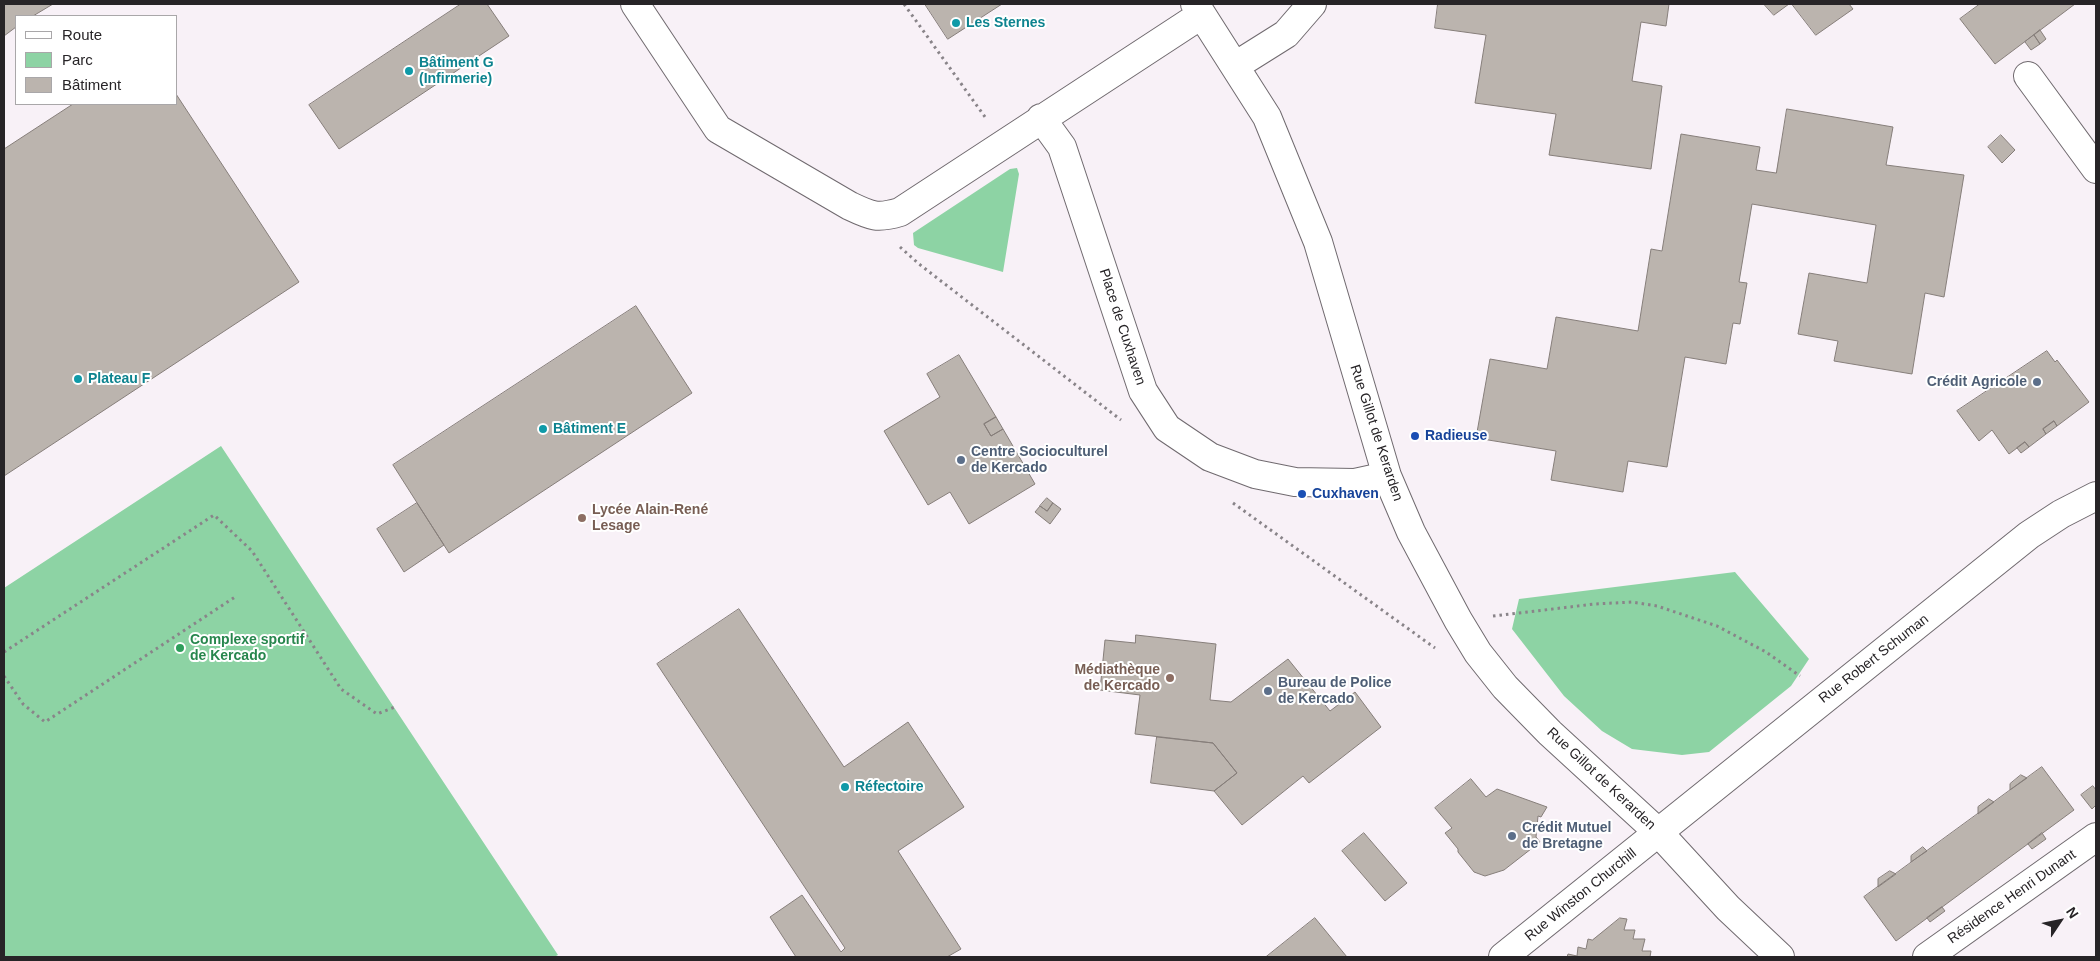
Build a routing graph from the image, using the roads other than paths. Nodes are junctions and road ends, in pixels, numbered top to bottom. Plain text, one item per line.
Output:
1 (635, 4) edge
2 (1312, 4) edge
3 (1198, 9) edge
4 (1235, 66) junction
5 (2028, 76) dead end
6 (1041, 118) junction
7 (2096, 169) edge
8 (1387, 476) junction
9 (2096, 496) edge
10 (1659, 833) junction
11 (2096, 837) edge
12 (1503, 957) edge
13 (1780, 957) edge
14 (1927, 957) edge

1 - 6 street
2 - 4 street
3 - 4 street, Rue Gillot de Kerarden
3 - 6 street
4 - 8 street, Rue Gillot de Kerarden
5 - 7 street
6 - 8 street, Place de Cuxhaven
8 - 10 street, Rue Gillot de Kerarden
9 - 10 street, Rue Robert Schuman
10 - 12 street, Rue Winston Churchill
10 - 13 street, Rue Gillot de Kerarden
11 - 14 street, Résidence Henri Dunant

